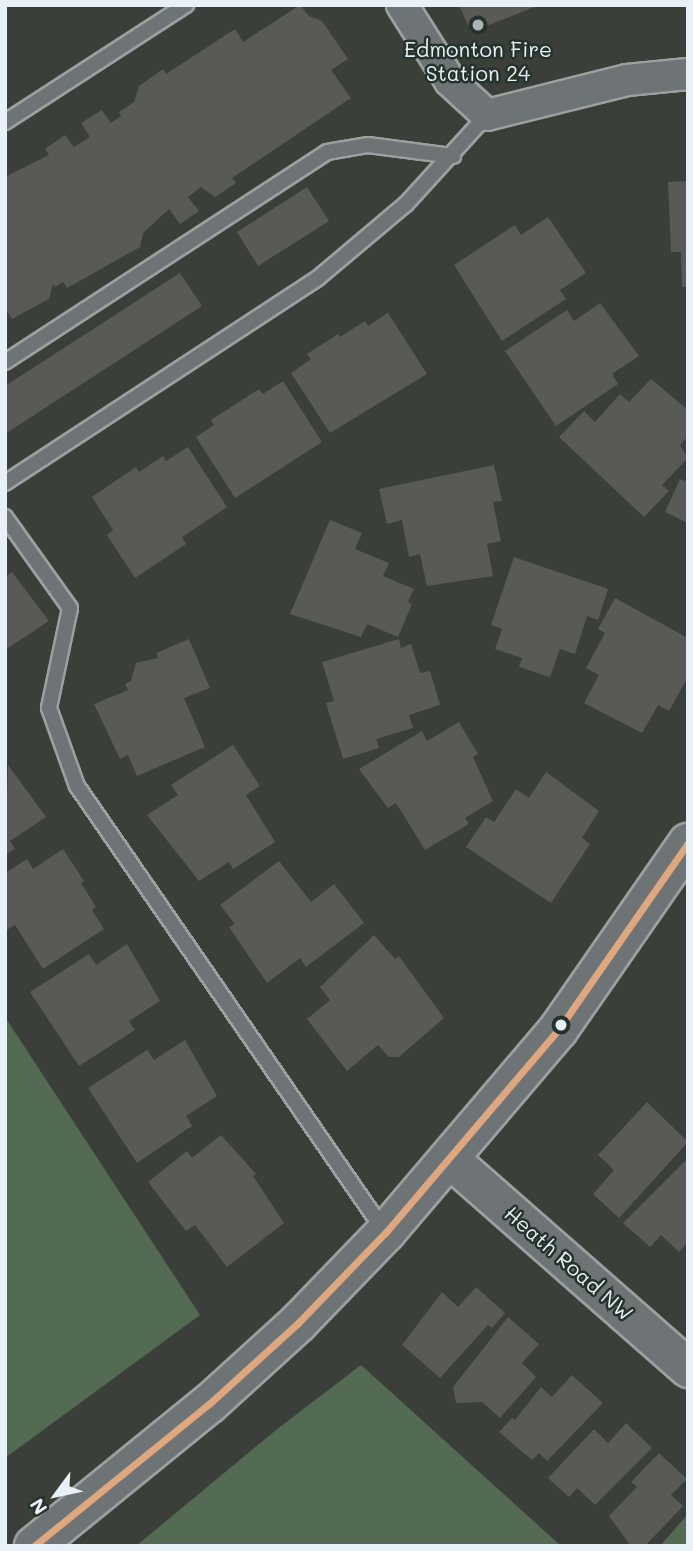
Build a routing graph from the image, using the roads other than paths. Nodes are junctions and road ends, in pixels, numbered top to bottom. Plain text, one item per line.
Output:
1 (186, 5) edge
2 (402, 5) edge
3 (688, 74) edge
4 (487, 115) junction
5 (5, 122) edge
6 (453, 156) junction
7 (5, 362) edge
8 (5, 483) edge
9 (5, 517) edge
10 (688, 843) edge
11 (450, 1159) junction
12 (386, 1232) junction
13 (688, 1368) edge
14 (34, 1546) edge

1 - 5 lane
2 - 4 street
3 - 4 street
4 - 6 lane
6 - 7 lane
6 - 8 lane
9 - 12 lane
10 - 11 main road
11 - 12 main road
11 - 13 street, Heath Road NW
12 - 14 main road

